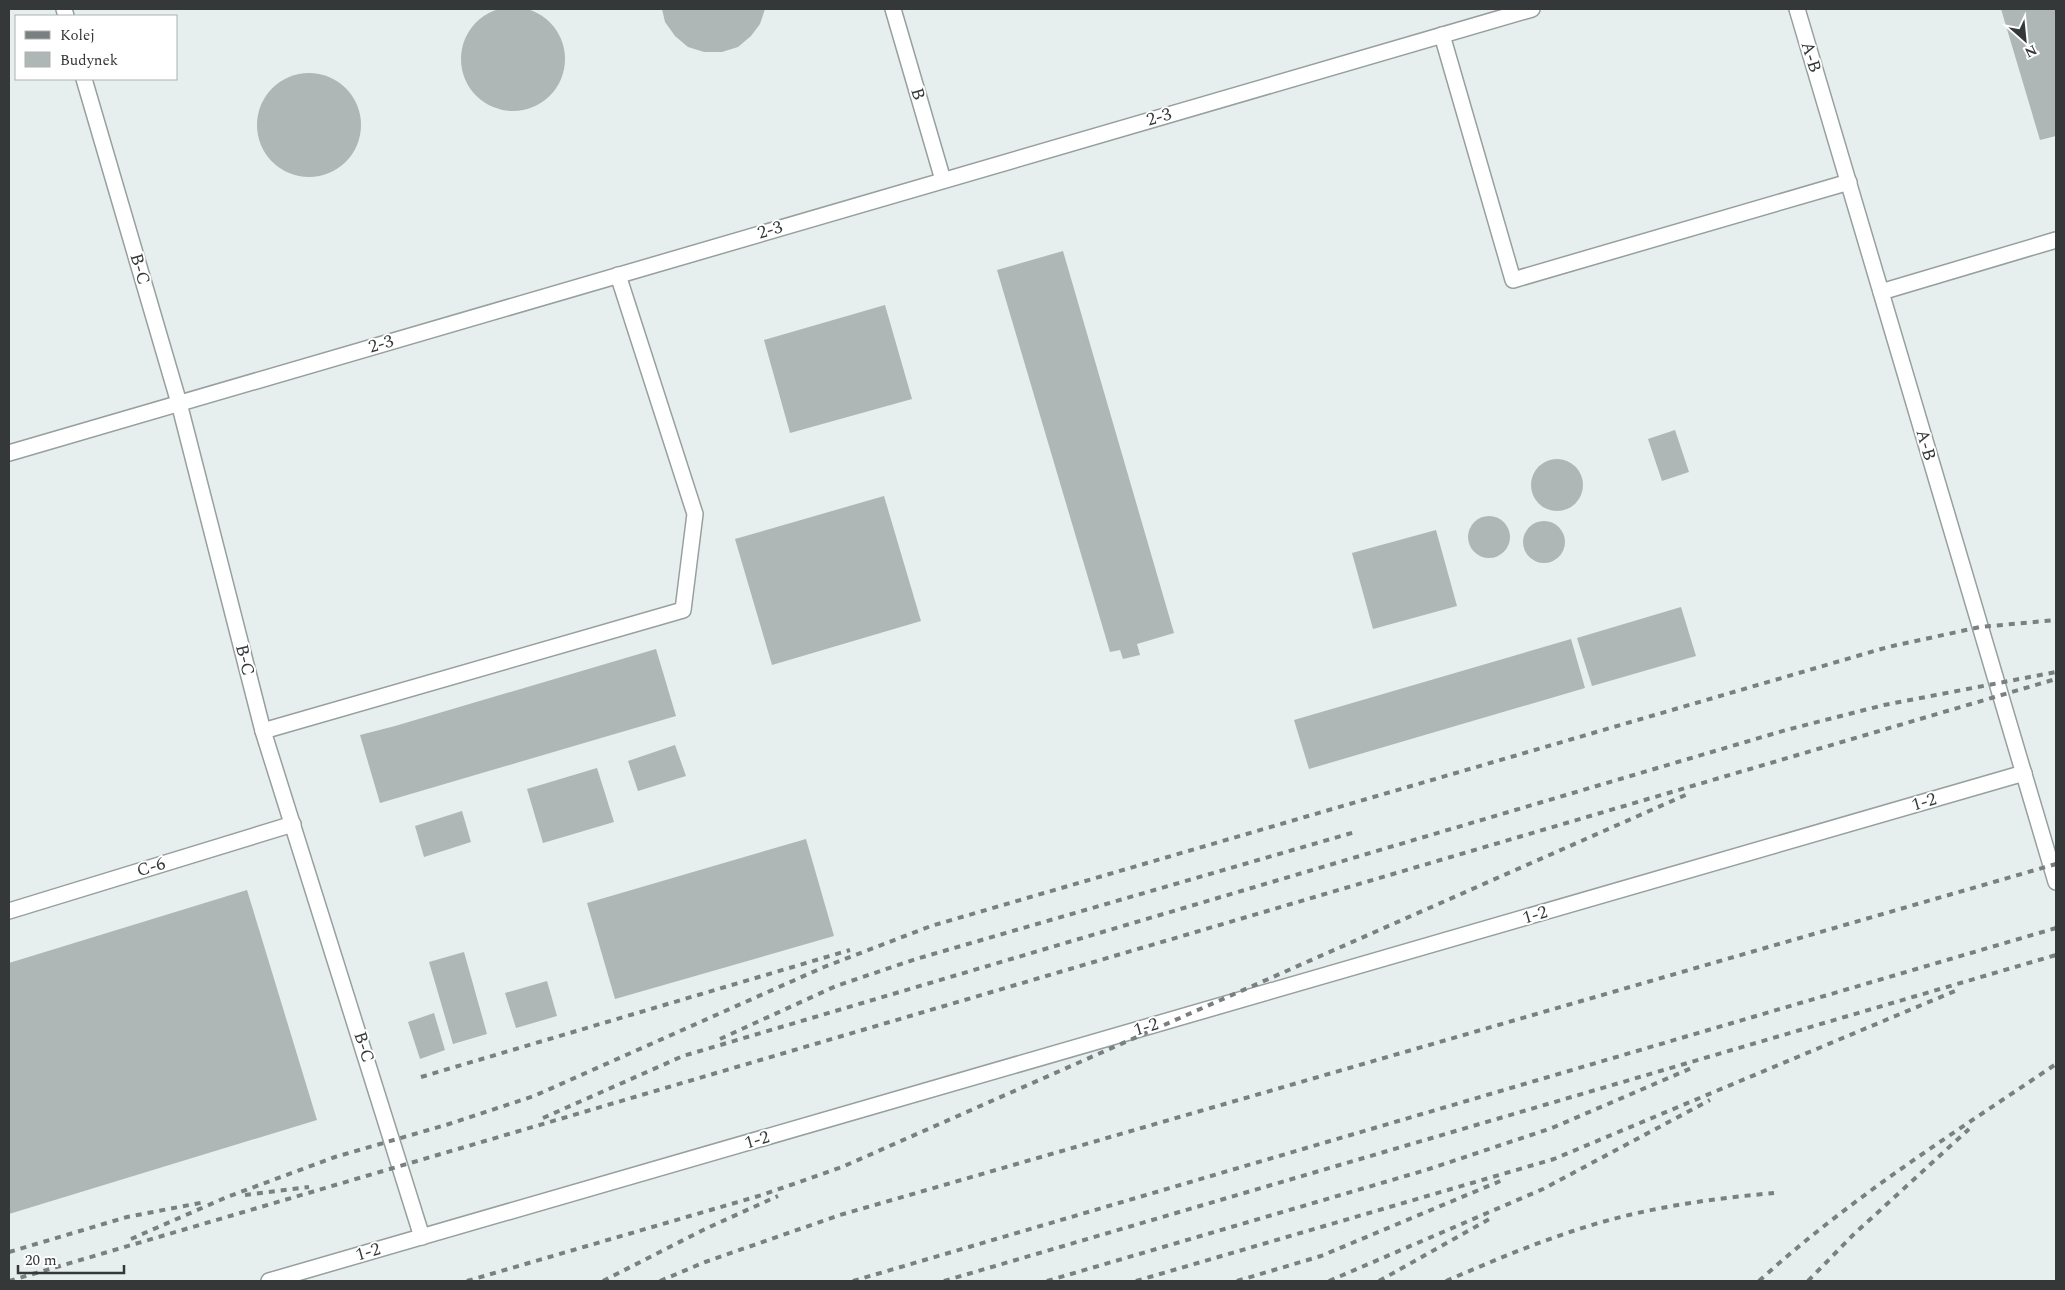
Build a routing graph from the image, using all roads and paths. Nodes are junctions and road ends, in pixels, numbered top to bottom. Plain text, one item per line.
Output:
1 (893, 9) edge
2 (1532, 9) edge
3 (1797, 9) edge
4 (1442, 35) junction
5 (84, 80) edge
6 (943, 180) junction
7 (1849, 182) junction
8 (2056, 240) edge
9 (618, 275) junction
10 (1881, 292) junction
11 (179, 403) junction
12 (9, 453) edge
13 (263, 732) junction
14 (2024, 773) junction
15 (293, 824) junction
16 (2056, 882) edge
17 (9, 911) edge
18 (422, 1237) junction
19 (269, 1281) edge

1 - 6 lane, B
2 - 4 lane, 2-3
3 - 7 lane, A-B
4 - 6 lane, 2-3
4 - 7 lane
5 - 11 lane, B-C
6 - 9 lane, 2-3
7 - 10 lane, A-B
8 - 10 lane
9 - 11 lane, 2-3
9 - 13 lane
10 - 14 lane, A-B
11 - 12 lane, 2-3
11 - 13 lane, B-C
13 - 15 lane, B-C
14 - 16 lane, A-B
14 - 18 lane, 1-2
15 - 17 lane, C-6
15 - 18 lane, B-C
18 - 19 lane, 1-2

